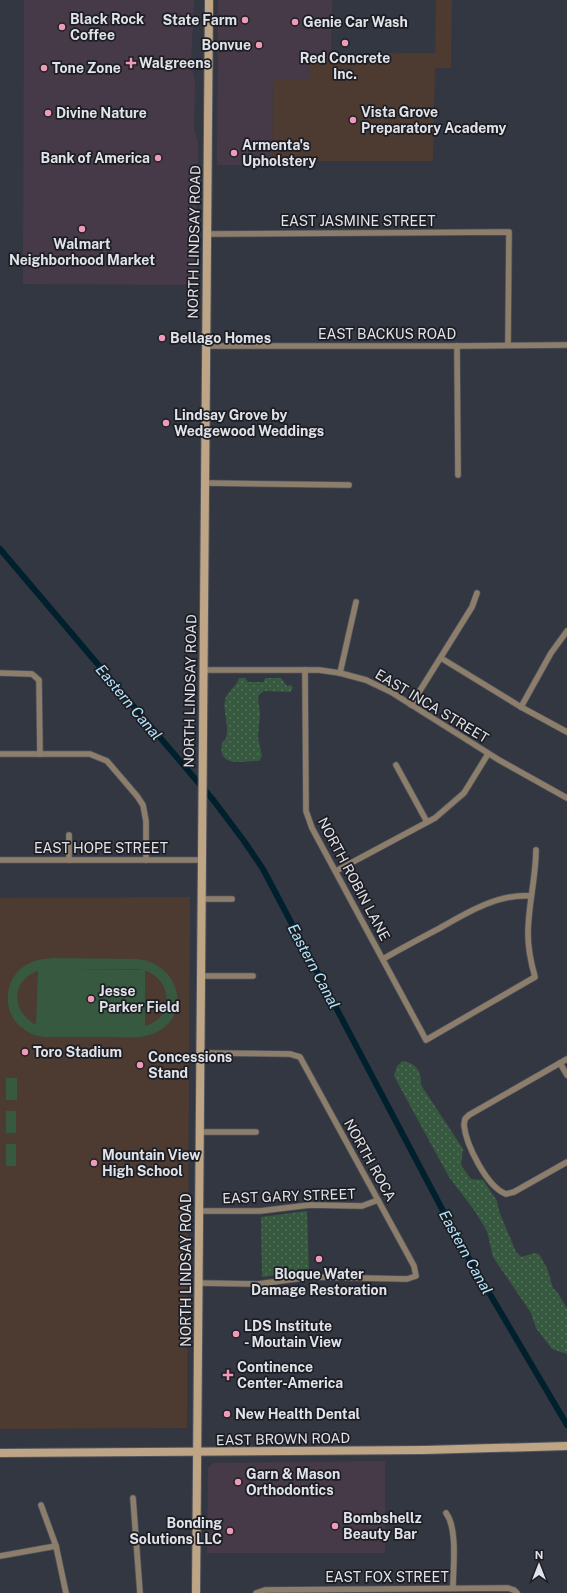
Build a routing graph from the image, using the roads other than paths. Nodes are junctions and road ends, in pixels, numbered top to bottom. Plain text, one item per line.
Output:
1 (209, 0) edge
2 (207, 234) junction
3 (567, 345) edge
4 (206, 346) junction
5 (457, 346) junction
6 (508, 346) junction
7 (458, 475) dead end
8 (205, 484) junction
9 (349, 485) dead end
10 (477, 593) dead end
11 (356, 602) dead end
12 (567, 631) edge
13 (441, 658) junction
14 (203, 670) junction
15 (305, 670) junction
16 (0, 673) edge
17 (340, 673) junction
18 (411, 705) junction
19 (521, 707) junction
20 (567, 732) edge
21 (0, 754) edge
22 (40, 754) junction
23 (488, 754) junction
24 (396, 765) dead end
25 (567, 798) edge
26 (427, 822) junction
27 (69, 835) dead end
28 (536, 850) dead end
29 (0, 860) edge
30 (69, 860) junction
31 (146, 860) junction
32 (202, 860) junction
33 (336, 871) junction
34 (531, 896) junction
35 (201, 899) junction
36 (232, 899) dead end
37 (383, 959) junction
38 (201, 976) junction
39 (253, 976) dead end
40 (200, 1053) junction
41 (567, 1059) edge
42 (560, 1063) junction
43 (567, 1075) edge
44 (200, 1132) junction
45 (256, 1132) dead end
46 (567, 1162) edge
47 (378, 1200) junction
48 (199, 1211) junction
49 (198, 1283) junction
50 (567, 1446) edge
51 (197, 1452) junction
52 (0, 1453) edge
53 (134, 1498) dead end
54 (41, 1505) dead end
55 (446, 1513) dead end
56 (56, 1546) junction
57 (0, 1556) edge
58 (453, 1588) junction
59 (66, 1593) edge
60 (140, 1593) edge
61 (196, 1593) edge
62 (256, 1593) edge
63 (517, 1593) edge

1 - 2 main road, NORTH LINDSAY ROAD
2 - 4 main road, NORTH LINDSAY ROAD
2 - 6 street, EAST JASMINE STREET
3 - 6 street, EAST BACKUS ROAD
4 - 5 street, EAST BACKUS ROAD
4 - 8 main road, NORTH LINDSAY ROAD
5 - 6 street, EAST BACKUS ROAD
5 - 7 street
8 - 9 street
8 - 14 main road, NORTH LINDSAY ROAD
10 - 13 street
11 - 17 street
12 - 19 street
13 - 18 street
13 - 19 street
14 - 15 street, EAST INCA STREET
14 - 32 main road, NORTH LINDSAY ROAD
15 - 17 street, EAST INCA STREET
15 - 33 street, NORTH ROBIN LANE
16 - 22 street
17 - 18 street, EAST INCA STREET
18 - 23 street, EAST INCA STREET
19 - 20 street
21 - 22 street
22 - 31 street
23 - 25 street, EAST INCA STREET
23 - 26 street
24 - 26 street
26 - 33 street
27 - 30 street
28 - 34 street
29 - 30 street, EAST HOPE STREET
30 - 31 street, EAST HOPE STREET
31 - 32 street, EAST HOPE STREET
32 - 35 main road, NORTH LINDSAY ROAD
33 - 37 street, NORTH ROBIN LANE
34 - 37 street
34 - 37 street, NORTH ROBIN LANE
35 - 36 street
35 - 38 main road, NORTH LINDSAY ROAD
38 - 39 street
38 - 40 main road, NORTH LINDSAY ROAD
40 - 44 main road, NORTH LINDSAY ROAD
40 - 47 street, NORTH ROCA
41 - 42 street
42 - 43 street
42 - 46 street
44 - 45 street
44 - 48 main road, NORTH LINDSAY ROAD
47 - 48 street, EAST GARY STREET
47 - 49 street, NORTH ROCA
48 - 49 main road, NORTH LINDSAY ROAD
49 - 51 main road, NORTH LINDSAY ROAD
50 - 51 main road, EAST BROWN ROAD
51 - 52 main road, EAST BROWN ROAD
51 - 61 main road, NORTH LINDSAY ROAD
53 - 60 street
54 - 56 street
55 - 58 street
56 - 57 street
56 - 59 street
58 - 62 street, EAST FOX STREET
58 - 63 street, EAST FOX STREET

